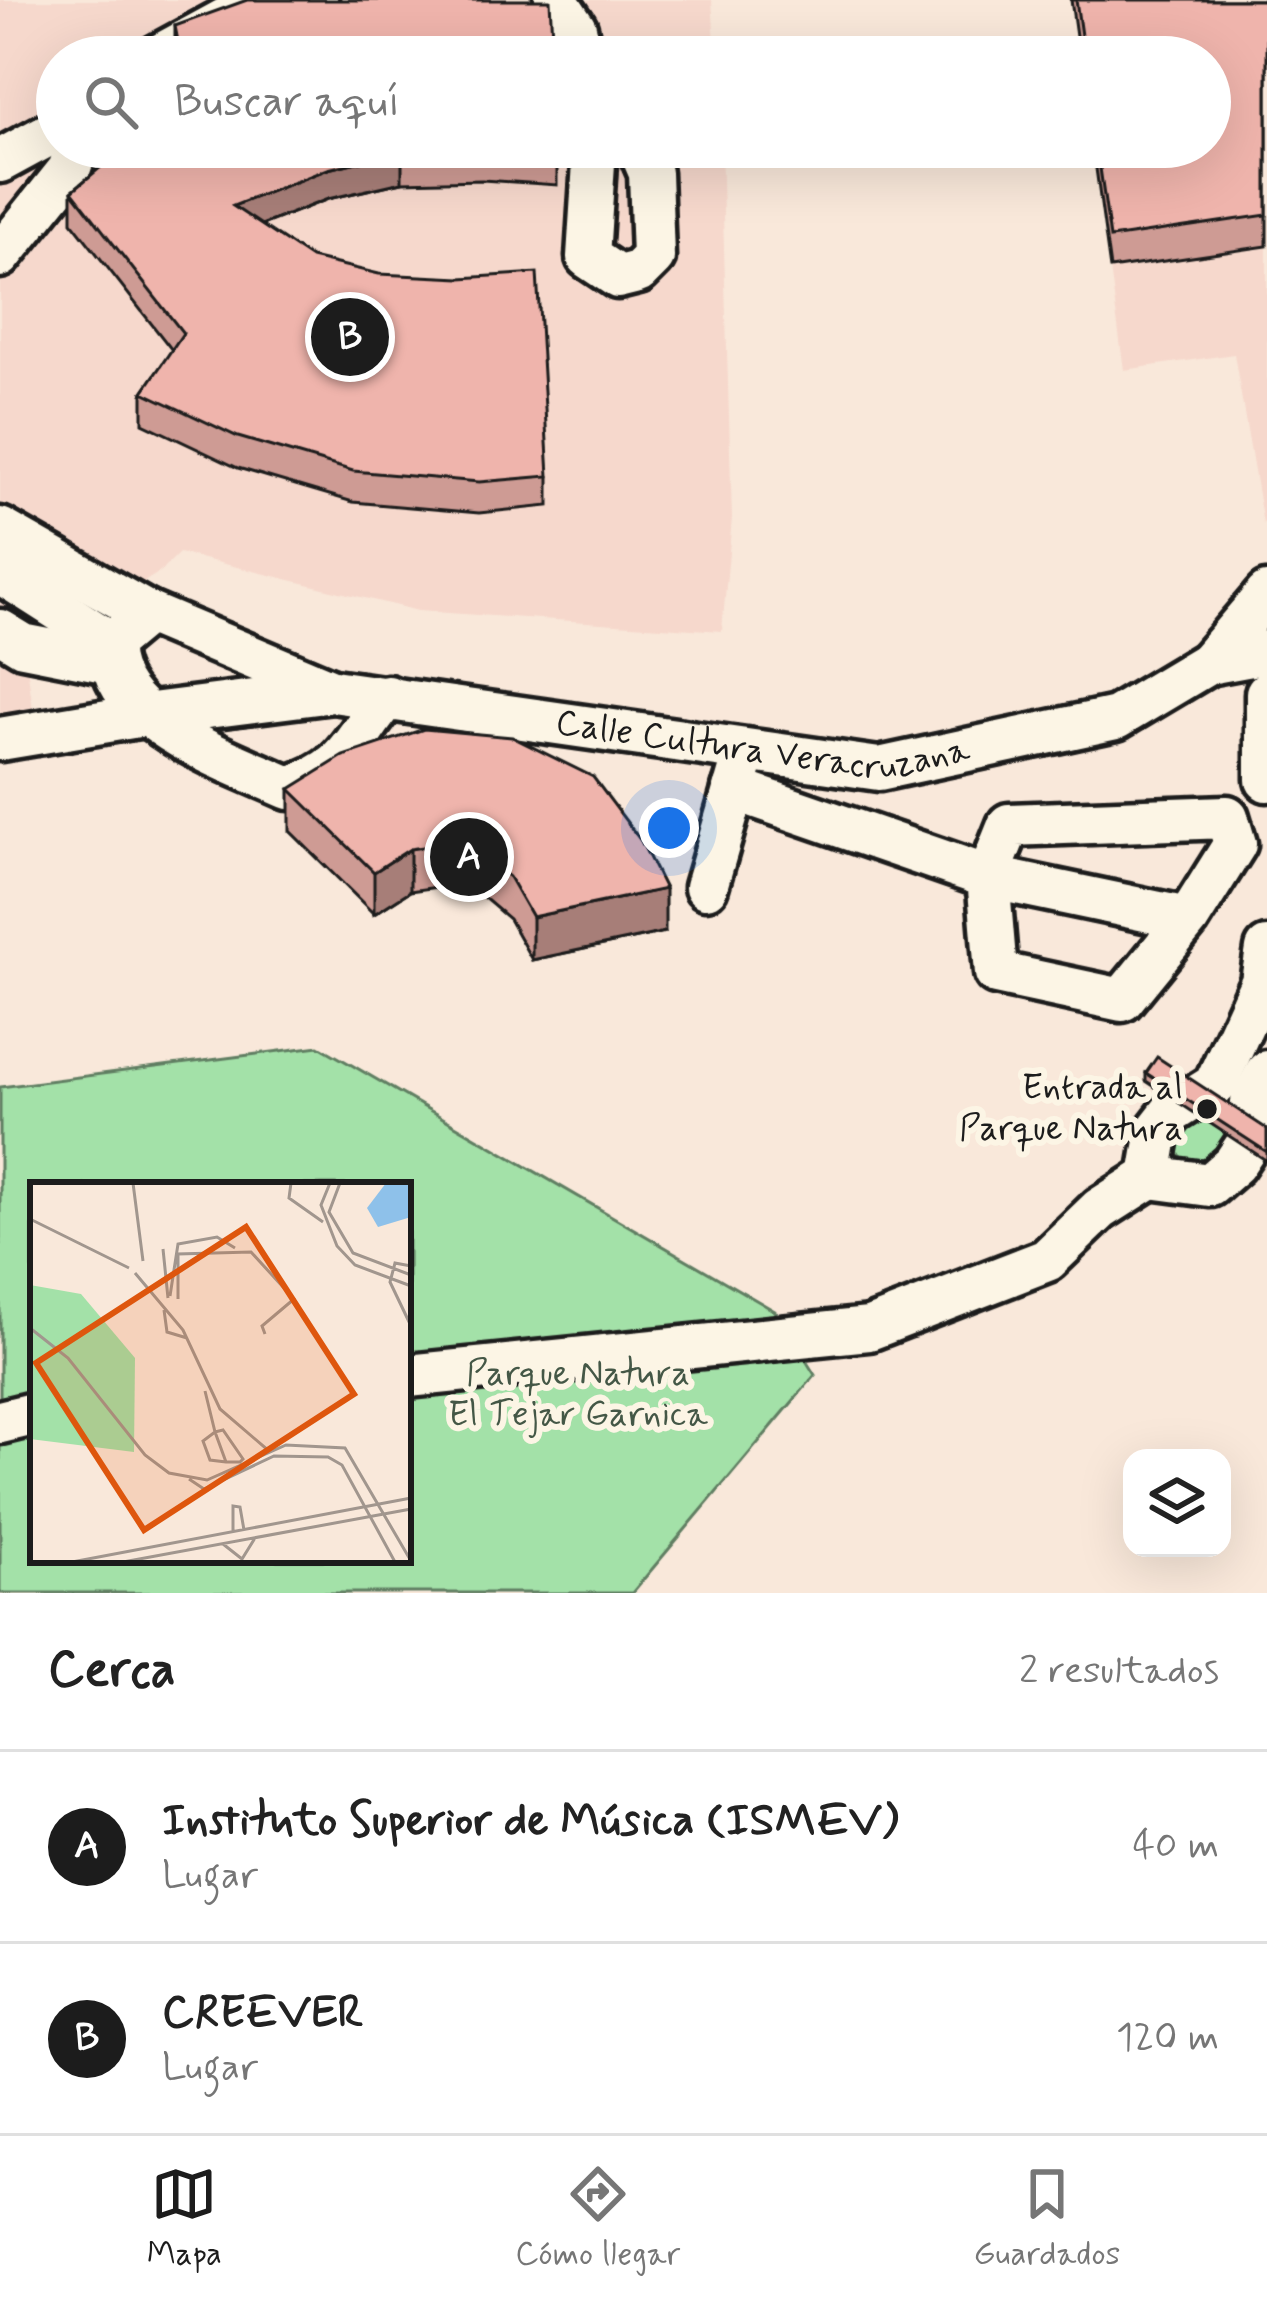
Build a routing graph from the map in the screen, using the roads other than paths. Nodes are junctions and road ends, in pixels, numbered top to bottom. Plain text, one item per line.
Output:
1 (316, 0) edge
2 (556, 0) edge
3 (196, 36) edge
4 (576, 36) edge
5 (36, 141) edge
6 (0, 161) edge
7 (70, 168) edge
8 (594, 168) edge
9 (648, 168) edge
10 (0, 256) edge
11 (0, 529) edge
12 (0, 572) edge
13 (1267, 594) edge
14 (147, 613) junction
15 (0, 631) edge
16 (110, 652) junction
17 (1267, 652) edge
18 (1199, 669) junction
19 (333, 691) junction
20 (388, 697) junction
21 (1266, 703) edge
22 (144, 715) junction
23 (20, 735) edge
24 (740, 770) junction
25 (1267, 779) edge
26 (988, 877) junction
27 (706, 886) dead end
28 (1188, 920) junction
29 (1267, 949) edge
30 (1245, 1086) edge
31 (1150, 1177) junction
32 (411, 1376) edge
33 (30, 1415) edge
34 (0, 1422) edge

1 - 3 street
2 - 4 street
5 - 6 street
7 - 10 street
8 - 9 street
11 - 14 street
12 - 16 street
13 - 18 street, Calle Cultura Veracruzana
14 - 16 street
14 - 19 street
15 - 16 street
16 - 22 street
17 - 18 street
18 - 21 street
18 - 24 street, Calle Cultura Veracruzana
19 - 20 street, Calle Cultura Veracruzana
19 - 22 street, Calle Cultura Veracruzana
20 - 22 street
20 - 24 street, Calle Cultura Veracruzana
21 - 25 street
22 - 23 street, Calle Cultura Veracruzana
24 - 26 street
24 - 27 street
26 - 28 street
26 - 28 street
26 - 28 street
29 - 30 street
30 - 31 street
30 - 31 street
31 - 32 street
33 - 34 street

